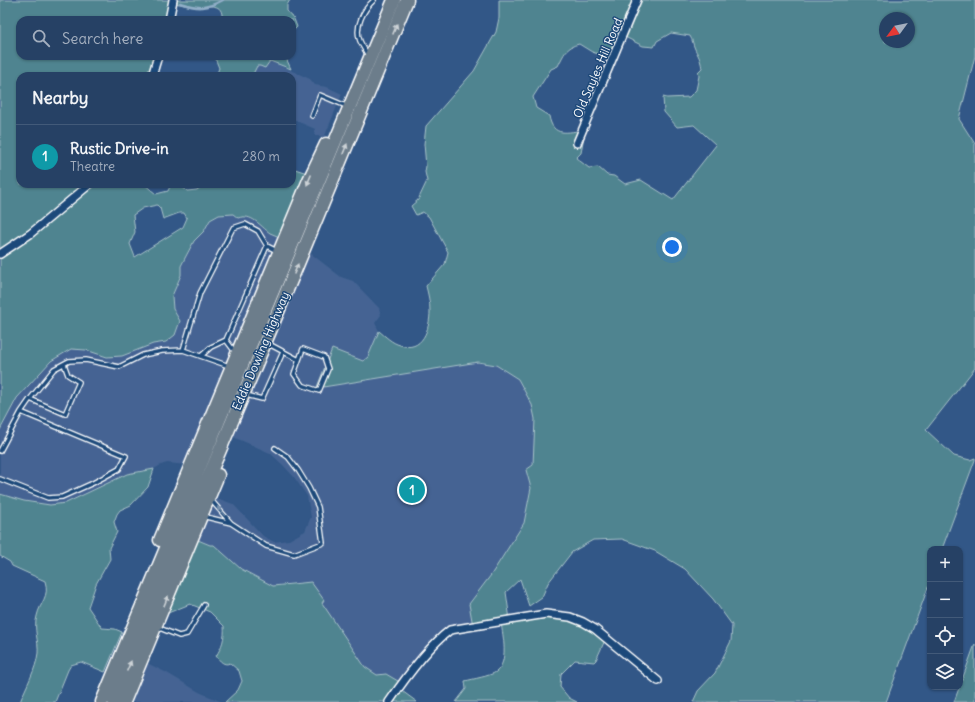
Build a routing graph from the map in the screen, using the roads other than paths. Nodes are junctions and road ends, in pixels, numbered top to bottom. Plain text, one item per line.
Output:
1 (173, 0) edge
2 (374, 0) edge
3 (394, 0) edge
4 (407, 0) edge
5 (637, 0) edge
6 (170, 16) edge
7 (370, 58) junction
8 (157, 60) edge
9 (153, 72) edge
10 (359, 84) junction
11 (346, 106) junction
12 (312, 116) dead end
13 (577, 143) dead end
14 (85, 188) edge
15 (266, 246) junction
16 (280, 253) junction
17 (0, 254) edge
18 (268, 337) junction
19 (226, 340) junction
20 (183, 350) junction
21 (283, 352) junction
22 (238, 353) junction
23 (200, 356) junction
24 (299, 360) junction
25 (64, 364) junction
26 (232, 367) junction
27 (250, 396) junction
28 (30, 399) junction
29 (21, 412) junction
30 (276, 448) dead end
31 (0, 452) edge
32 (0, 479) edge
33 (209, 498) junction
34 (201, 516) junction
35 (231, 523) junction
36 (204, 605) dead end
37 (156, 626) junction
38 (658, 681) dead end
39 (94, 702) edge
40 (102, 702) edge
41 (114, 702) edge
42 (124, 702) edge
43 (389, 702) edge

1 - 6 street
2 - 7 lane
3 - 7 highway, Eddie Dowling Highway
18 -> 4 highway, Eddie Dowling Highway
5 - 13 street, Old Sayles Hill Road
7 - 10 highway, Eddie Dowling Highway
8 - 9 street
10 - 11 highway
10 - 40 highway, Eddie Dowling Highway
11 - 12 lane
11 -> 16 highway
14 - 17 street
15 - 16 lane
15 - 19 lane
15 - 20 lane
16 - 22 highway
18 - 21 lane
18 - 27 highway
41 -> 18 highway, Eddie Dowling Highway
19 - 22 lane
19 - 23 lane
20 - 23 lane
20 - 25 lane
21 - 24 lane
21 - 27 lane
22 - 26 highway
23 - 26 lane
24 - 24 lane
25 - 28 lane
25 - 28 lane
26 - 39 highway
27 - 33 highway
28 - 29 lane
29 - 31 lane
29 - 32 lane
30 - 35 lane
33 - 34 highway
35 -> 33 lane
34 - 35 lane
37 -> 34 highway
36 - 37 lane
37 - 42 highway
38 - 43 street

